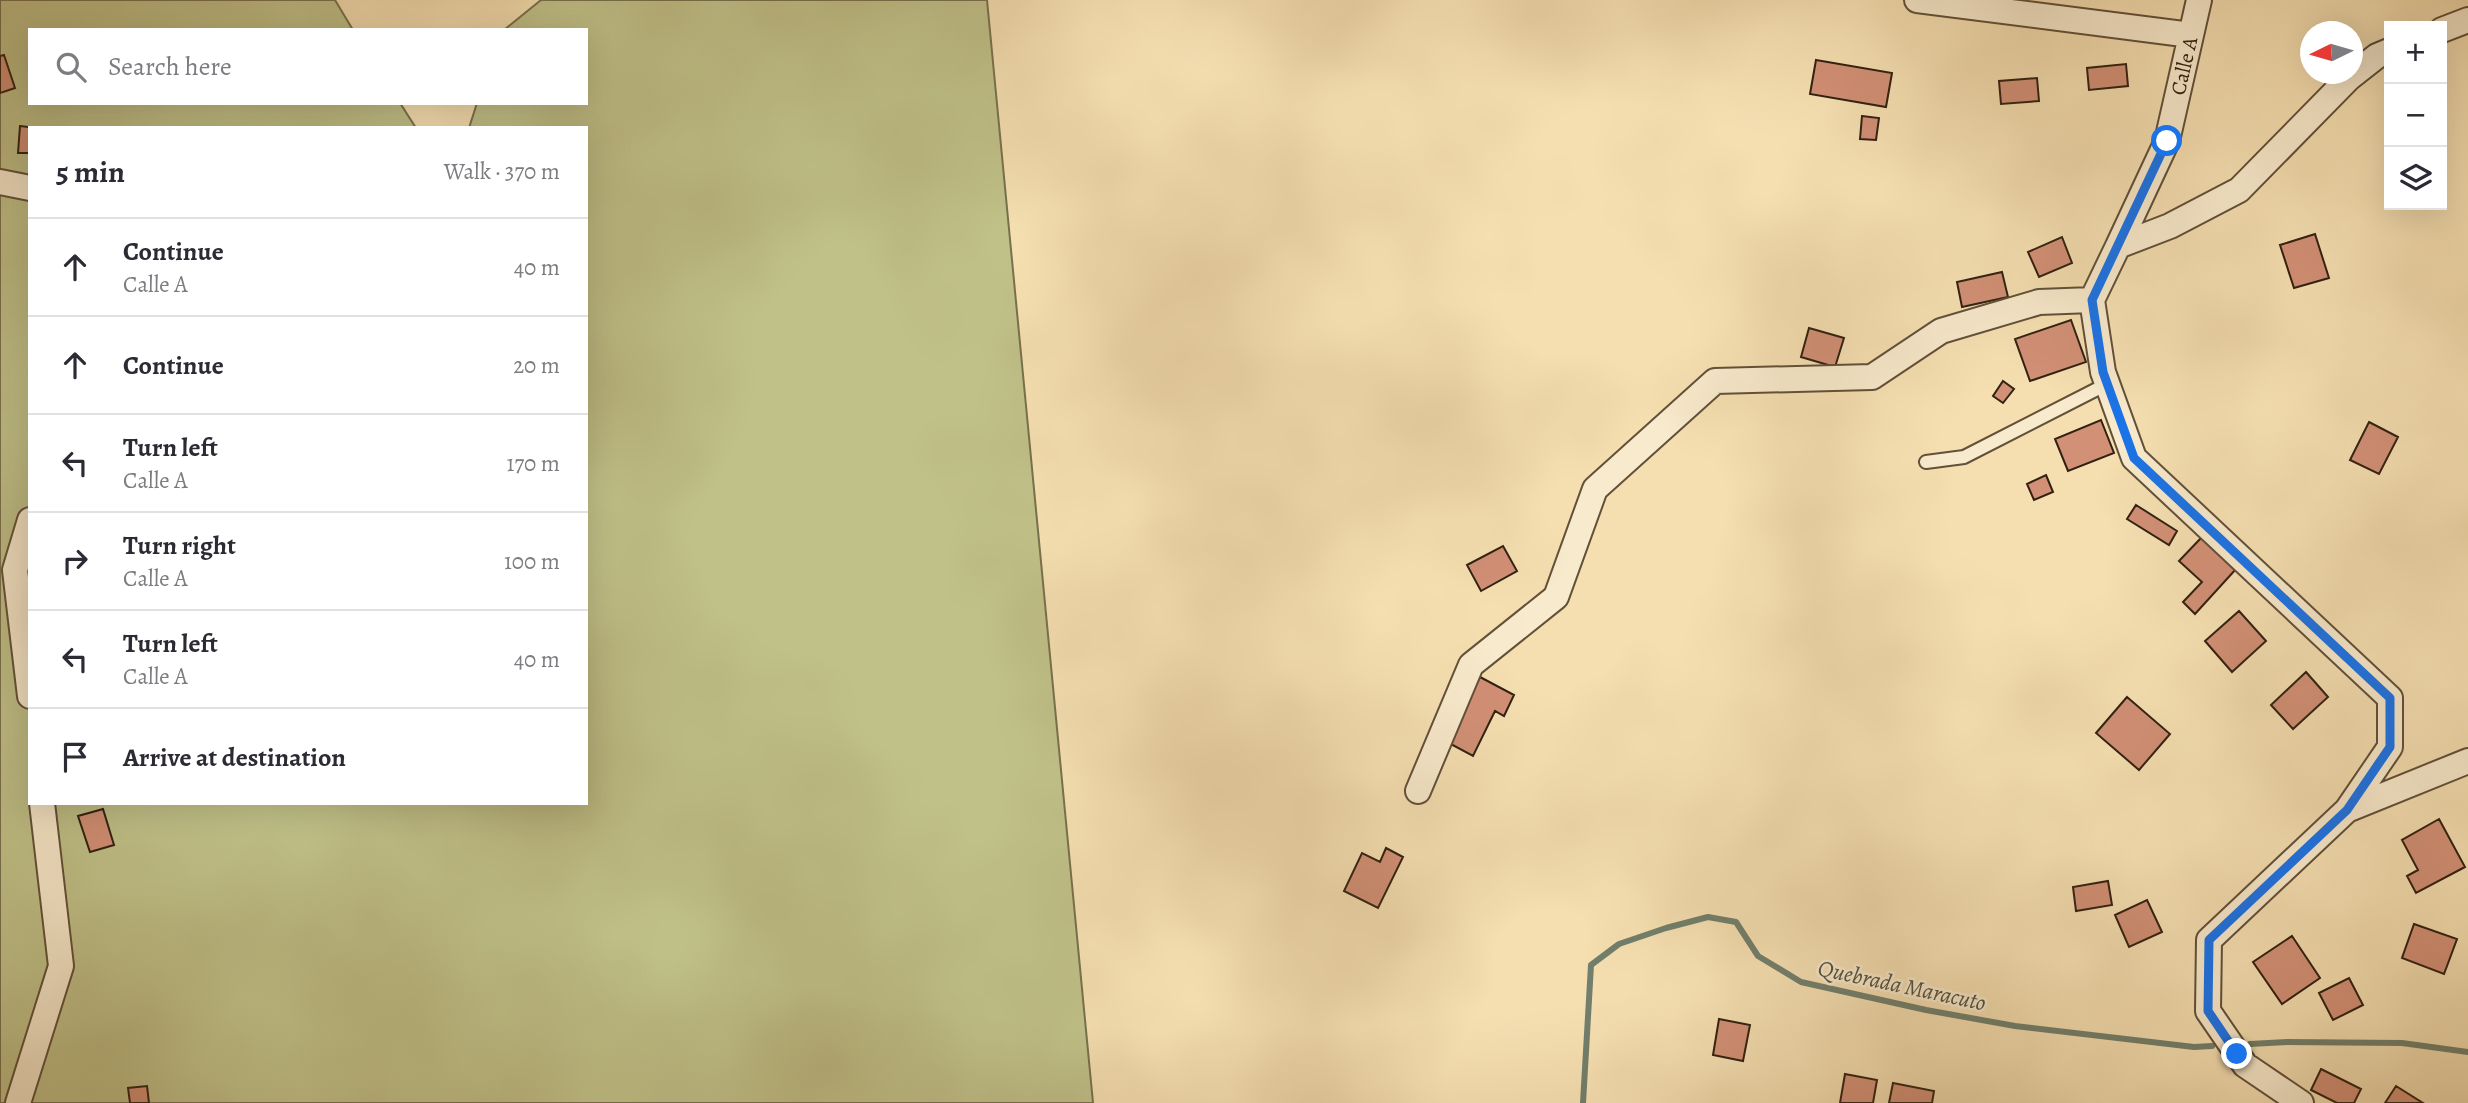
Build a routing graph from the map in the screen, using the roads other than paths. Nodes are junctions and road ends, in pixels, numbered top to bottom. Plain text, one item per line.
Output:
1 (1917, 0) edge
2 (2199, 0) edge
3 (2468, 20) edge
4 (2447, 28) edge
5 (2191, 34) junction
6 (2384, 54) edge
7 (0, 182) edge
8 (28, 188) edge
9 (2118, 246) junction
10 (2092, 300) junction
11 (2107, 384) junction
12 (1926, 462) dead end
13 (28, 527) edge
14 (28, 679) edge
15 (2468, 761) edge
16 (1418, 791) dead end
17 (42, 805) edge
18 (2347, 810) junction
19 (18, 1103) edge
20 (2301, 1103) edge

1 - 5 street
2 - 5 street, Calle A
3 - 4 street
5 - 9 street, Calle A
6 - 9 street
7 - 8 street
9 - 10 street, Calle A
10 - 11 street
10 - 16 street
11 - 12 lane
11 - 18 street
13 - 14 street
15 - 18 street
17 - 19 street
18 - 20 street

